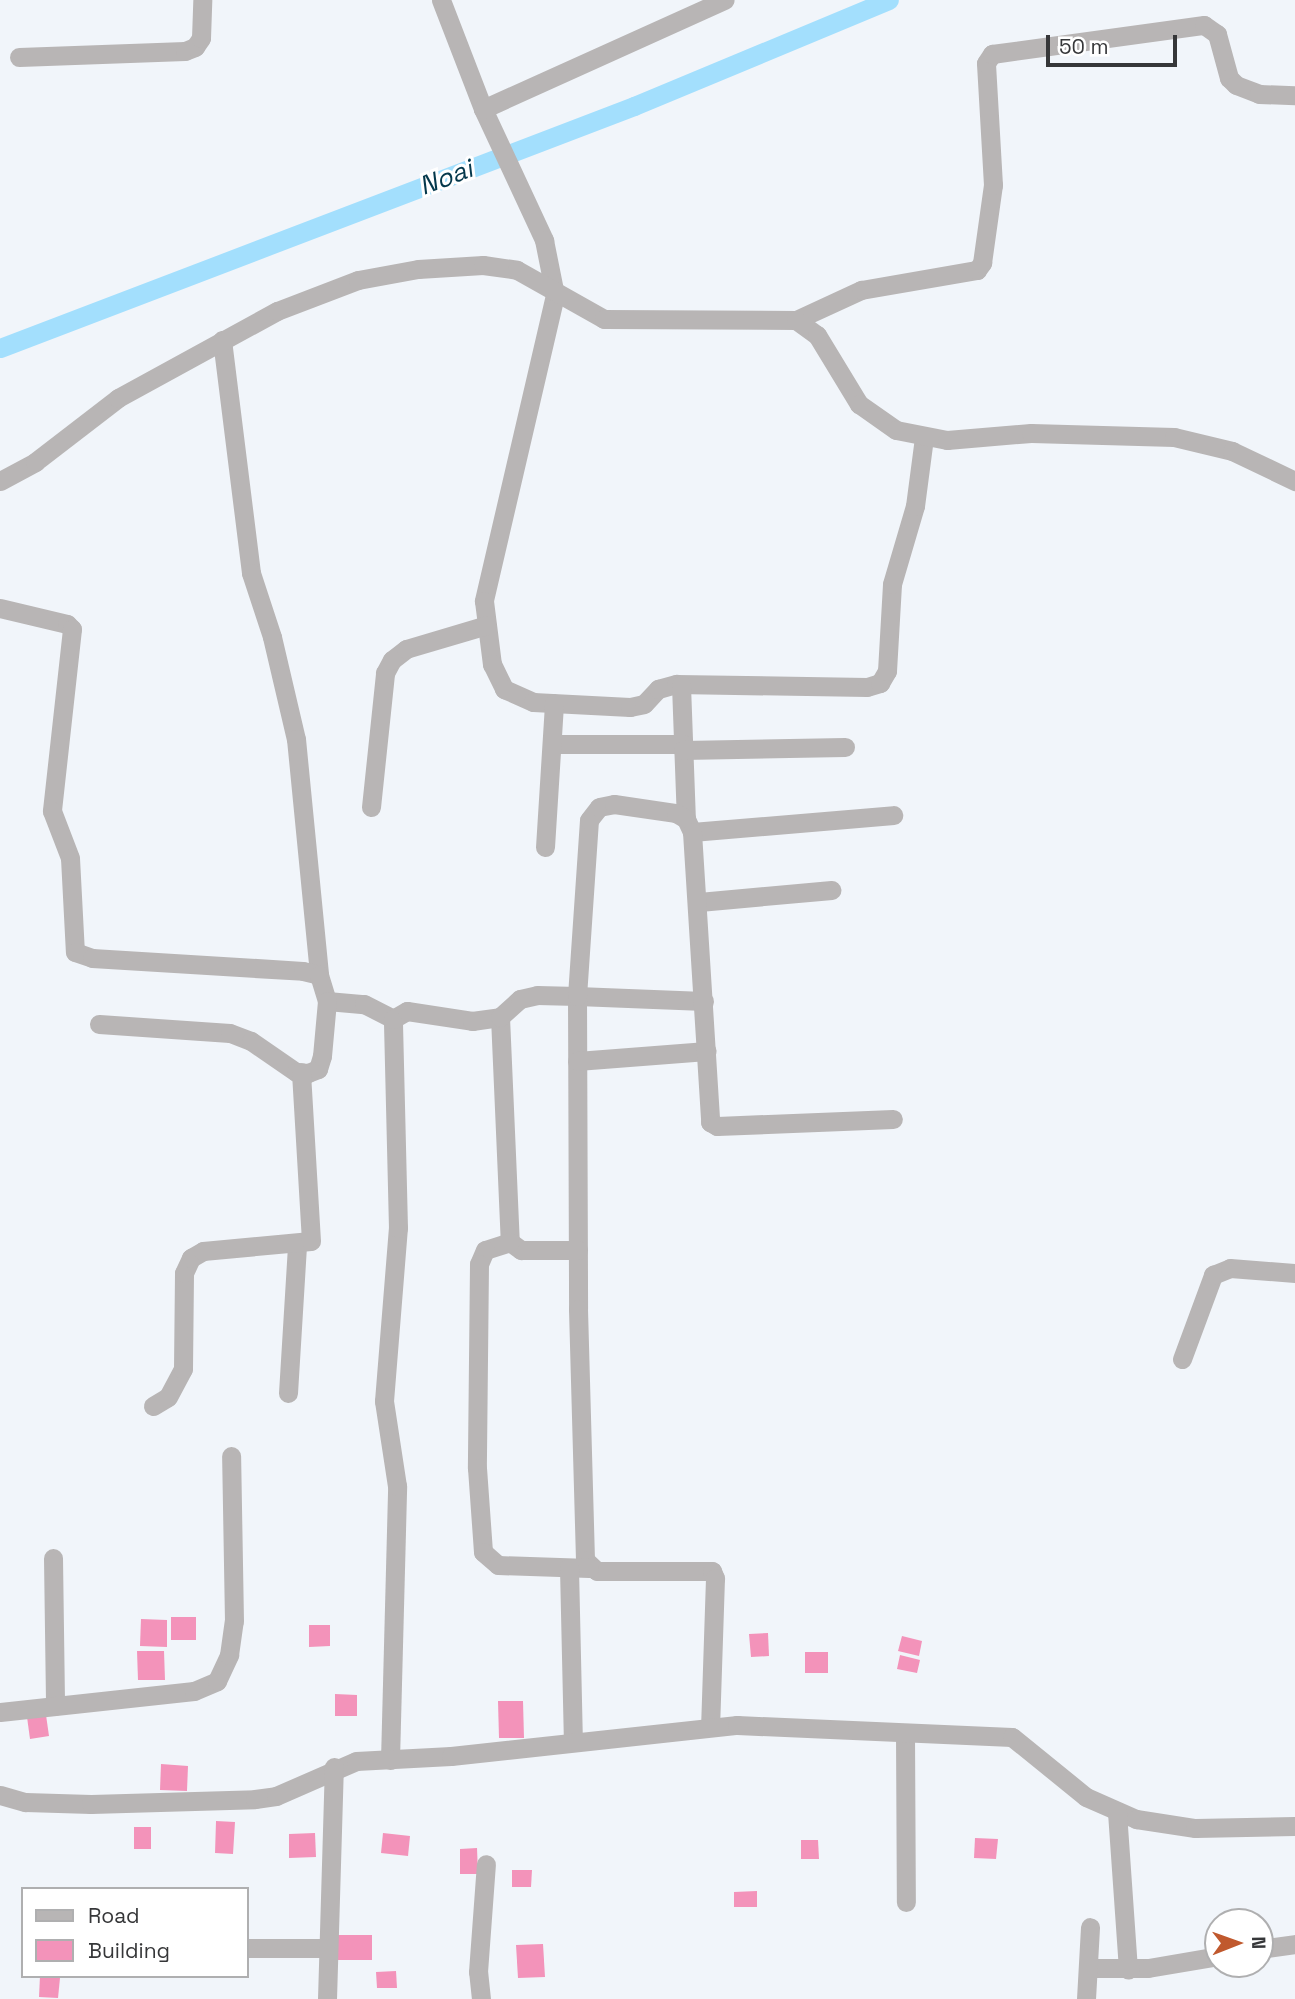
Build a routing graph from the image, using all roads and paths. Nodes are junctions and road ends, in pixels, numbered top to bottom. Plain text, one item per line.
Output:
1 (202, 0) edge
2 (441, 0) edge
3 (724, 0) edge
4 (19, 57) dead end
5 (1295, 95) edge
6 (485, 113) junction
7 (555, 295) junction
8 (796, 320) junction
9 (222, 340) junction
10 (924, 438) junction
11 (0, 481) edge
12 (1295, 481) edge
13 (0, 608) edge
14 (487, 625) junction
15 (681, 685) junction
16 (554, 703) junction
17 (552, 744) junction
18 (683, 747) junction
19 (845, 747) dead end
20 (371, 807) dead end
21 (893, 815) dead end
22 (689, 825) junction
23 (545, 847) dead end
24 (831, 890) dead end
25 (699, 902) junction
26 (319, 975) junction
27 (578, 996) junction
28 (327, 1001) junction
29 (704, 1001) junction
30 (500, 1017) junction
31 (393, 1019) junction
32 (99, 1024) dead end
33 (707, 1051) junction
34 (577, 1061) junction
35 (301, 1072) junction
36 (893, 1119) dead end
37 (510, 1242) junction
38 (297, 1245) junction
39 (578, 1250) junction
40 (1295, 1273) edge
41 (1182, 1359) dead end
42 (288, 1393) dead end
43 (153, 1406) dead end
44 (231, 1456) dead end
45 (53, 1558) dead end
46 (569, 1568) junction
47 (589, 1568) junction
48 (55, 1706) junction
49 (0, 1712) edge
50 (710, 1726) junction
51 (905, 1734) junction
52 (573, 1742) junction
53 (390, 1760) junction
54 (334, 1767) junction
55 (0, 1795) edge
56 (1117, 1812) junction
57 (1295, 1826) edge
58 (486, 1864) dead end
59 (906, 1902) dead end
60 (1090, 1927) dead end
61 (1295, 1944) edge
62 (1274, 1947) edge
63 (248, 1948) edge
64 (328, 1948) junction
65 (1204, 1958) edge
66 (1088, 1968) junction
67 (1128, 1970) junction
68 (327, 1999) edge
69 (481, 1999) edge
70 (1086, 1999) edge

1 - 4 street
2 - 6 street
3 - 6 street
5 - 8 street
6 - 7 street
7 - 8 street
7 - 9 street
7 - 14 street
8 - 10 street
9 - 11 street
9 - 26 street
10 - 12 street
10 - 15 street
13 - 26 street
14 - 16 street
14 - 20 street
15 - 16 street
15 - 18 street
16 - 17 street
17 - 18 street
17 - 23 street
18 - 19 street
18 - 22 street
21 - 22 street
22 - 25 street
22 - 27 street
24 - 25 street
25 - 29 street
26 - 28 street
27 - 29 street
27 - 30 street
27 - 34 street
28 - 31 street
28 - 35 street
29 - 33 street
30 - 31 street
30 - 37 street
31 - 53 street
32 - 35 street
33 - 34 street
33 - 36 street
34 - 39 street
35 - 38 street
37 - 39 street
37 - 46 street
38 - 42 street
38 - 43 street
39 - 47 street
40 - 41 street
44 - 48 street
45 - 48 street
46 - 47 street
46 - 52 street
47 - 50 street
48 - 49 street
50 - 51 street
50 - 52 street
51 - 56 street
51 - 59 street
52 - 53 street
53 - 54 street
54 - 55 street
54 - 64 street
56 - 57 street
56 - 67 street
58 - 69 street
60 - 66 street
61 - 62 street
63 - 64 street
64 - 68 street
65 - 67 street
66 - 67 street
66 - 70 street

